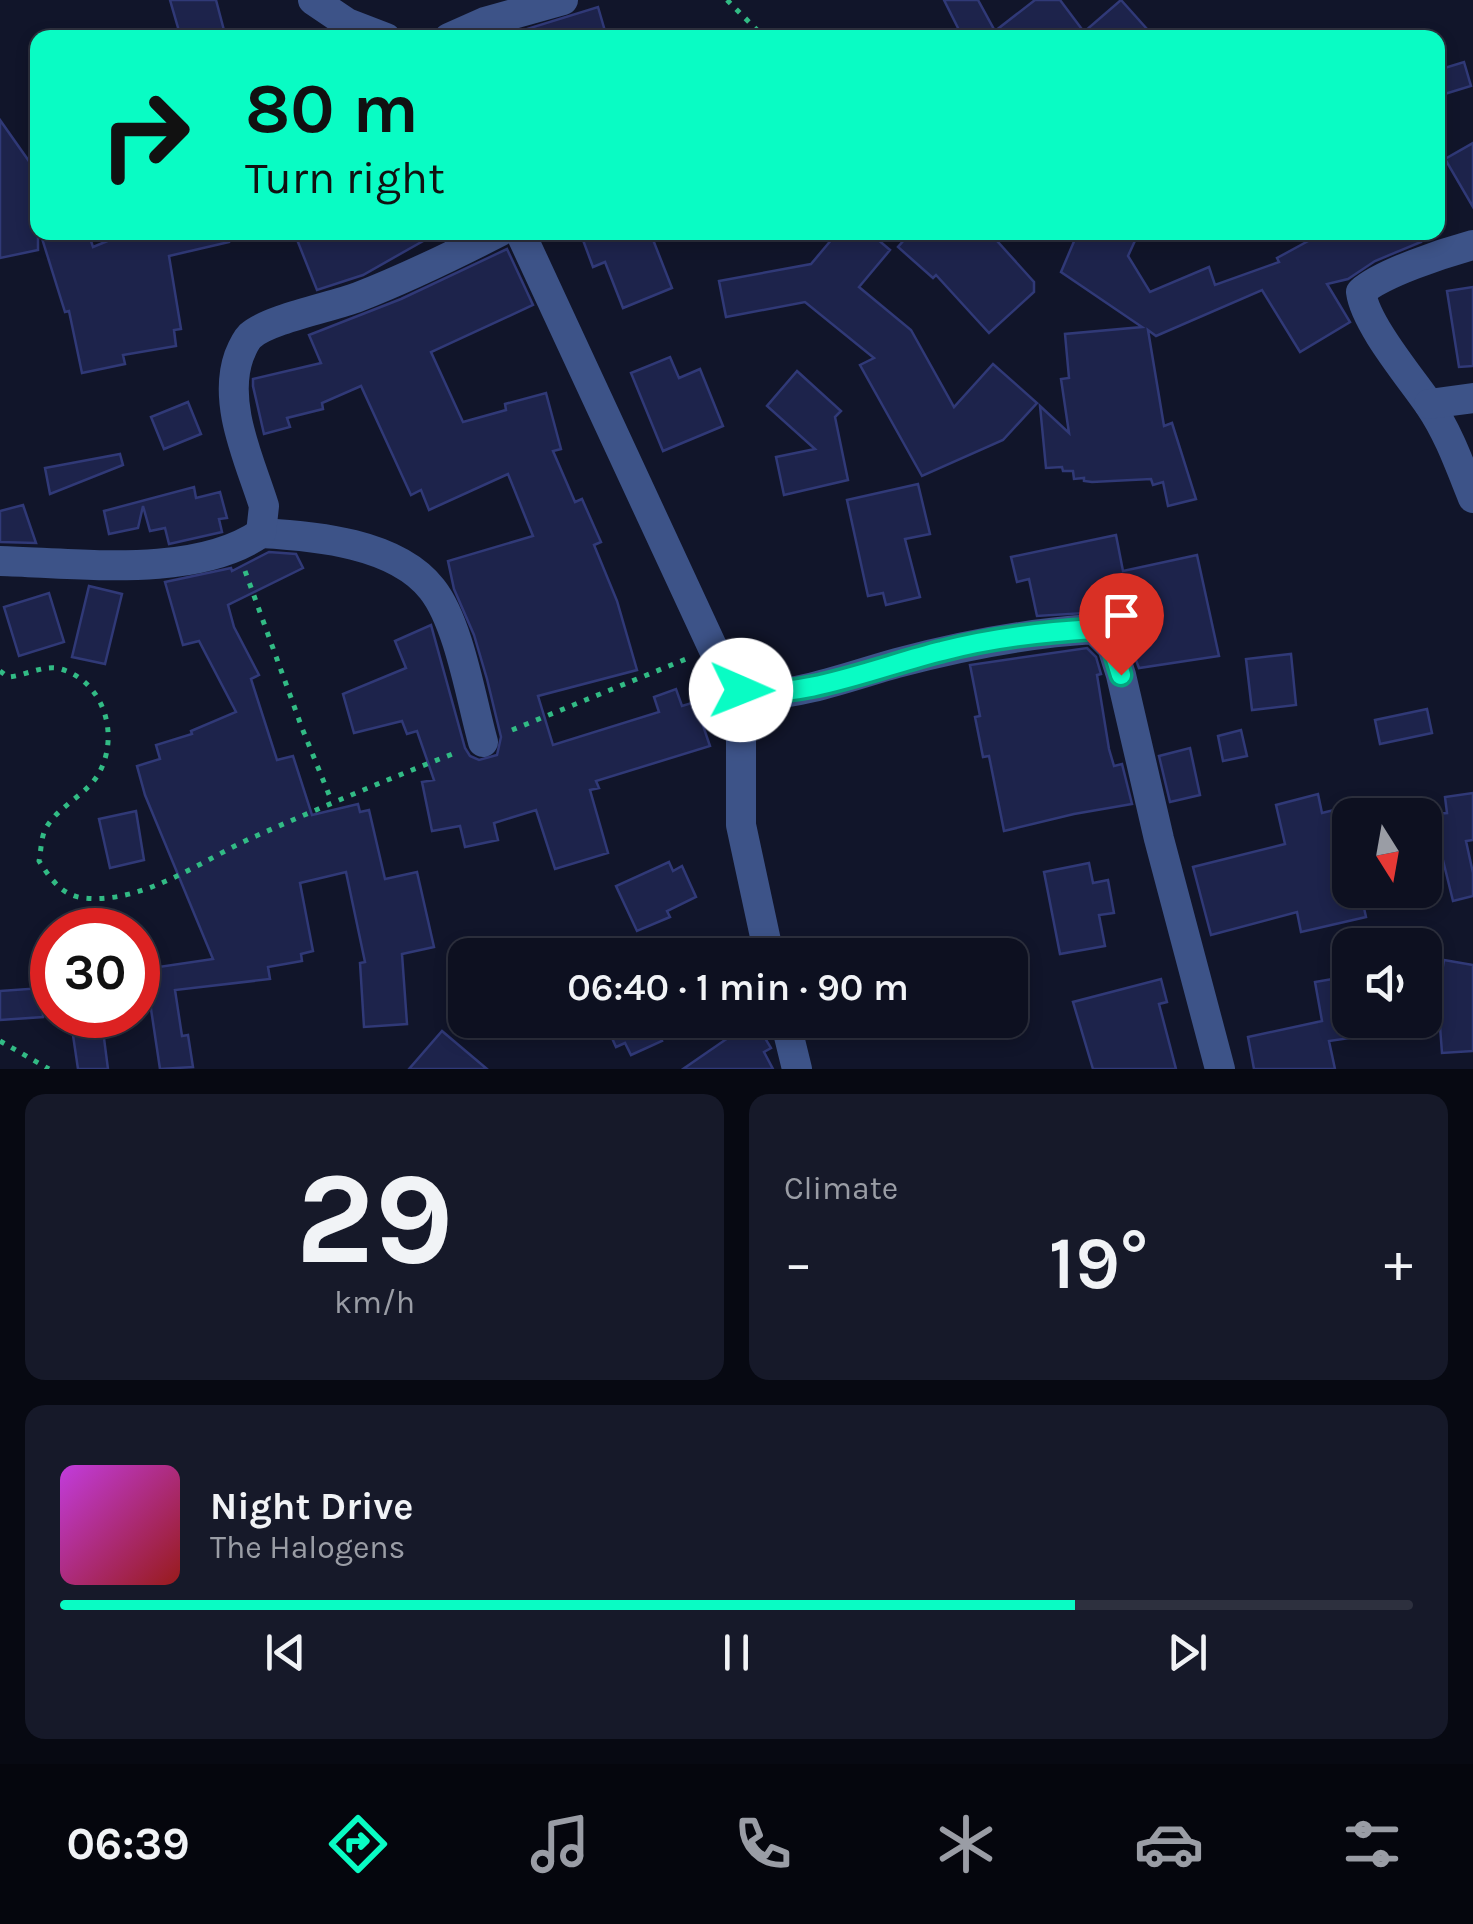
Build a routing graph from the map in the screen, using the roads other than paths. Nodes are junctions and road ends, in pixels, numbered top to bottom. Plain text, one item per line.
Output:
1 (313, 0) edge
2 (563, 0) edge
3 (364, 30) edge
4 (467, 30) edge
5 (483, 240) edge
6 (524, 240) edge
7 (1473, 245) edge
8 (1473, 398) edge
9 (1429, 404) junction
10 (1473, 498) edge
11 (248, 540) junction
12 (0, 561) edge
13 (741, 690) junction
14 (484, 742) road end
15 (765, 938) edge
16 (789, 1038) edge
17 (797, 1069) edge
18 (1220, 1069) edge

1 - 3 street
2 - 4 street
5 - 11 street
6 - 13 street
7 - 9 street
8 - 9 street
9 - 10 street
11 - 12 street
11 - 14 street
13 - 15 street
13 - 18 street
16 - 17 street

